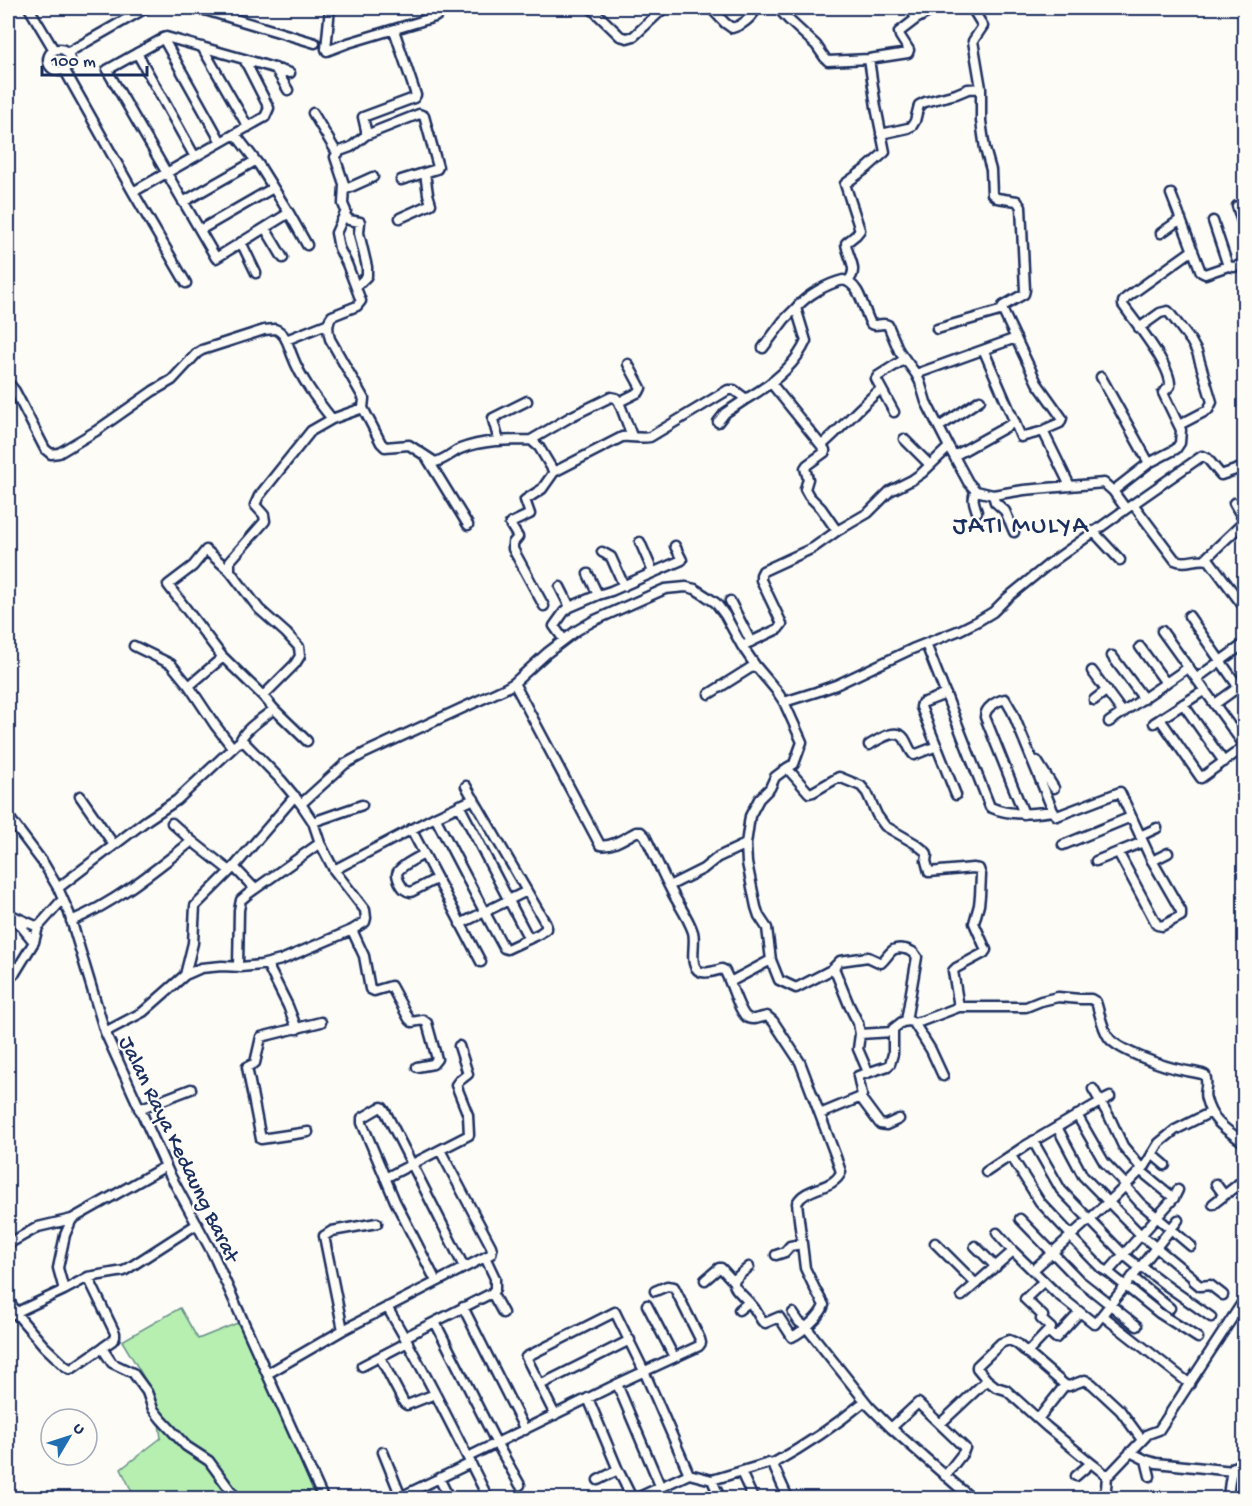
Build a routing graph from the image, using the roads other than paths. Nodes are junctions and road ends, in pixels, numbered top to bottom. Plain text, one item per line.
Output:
1 (29, 8) edge
2 (146, 8) edge
3 (198, 8) edge
4 (330, 8) edge
5 (442, 8) edge
6 (591, 8) edge
7 (664, 8) edge
8 (711, 8) edge
9 (757, 8) edge
10 (778, 8) edge
11 (911, 8) edge
12 (936, 8) edge
13 (972, 8) edge
14 (916, 19) junction
15 (394, 30) junction
16 (163, 38) junction
17 (315, 44) dead end
18 (202, 47) junction
19 (54, 50) junction
20 (68, 53) junction
21 (137, 53) junction
22 (244, 59) junction
23 (869, 59) junction
24 (275, 68) junction
25 (64, 69) junction
26 (290, 73) dead end
27 (981, 88) junction
28 (288, 90) dead end
29 (313, 113) dead end
30 (248, 127) junction
31 (235, 134) junction
32 (881, 134) junction
33 (366, 135) junction
34 (221, 142) junction
35 (337, 153) junction
36 (195, 157) junction
37 (255, 161) junction
38 (166, 173) junction
39 (425, 173) junction
40 (373, 177) dead end
41 (401, 180) dead end
42 (273, 188) junction
43 (344, 190) junction
44 (133, 192) junction
45 (1171, 194) dead end
46 (183, 202) junction
47 (1237, 206) dead end
48 (289, 213) junction
49 (345, 214) junction
50 (400, 218) dead end
51 (1181, 219) junction
52 (1213, 221) dead end
53 (265, 228) junction
54 (1245, 228) edge
55 (200, 230) junction
56 (1161, 233) dead end
57 (241, 242) junction
58 (307, 245) dead end
59 (1192, 250) junction
60 (283, 258) dead end
61 (1245, 264) edge
62 (1228, 266) junction
63 (256, 273) dead end
64 (848, 281) junction
65 (186, 283) dead end
66 (356, 287) junction
67 (796, 308) junction
68 (1003, 310) junction
69 (329, 323) junction
70 (1139, 328) junction
71 (937, 329) dead end
72 (1016, 338) junction
73 (286, 340) junction
74 (763, 348) dead end
75 (984, 351) junction
76 (905, 359) junction
77 (628, 364) dead end
78 (916, 374) junction
79 (1101, 377) dead end
80 (771, 383) junction
81 (8, 384) edge
82 (880, 388) junction
83 (746, 399) junction
84 (980, 400) dead end
85 (527, 401) dead end
86 (620, 402) junction
87 (363, 408) junction
88 (894, 412) dead end
89 (332, 419) junction
90 (718, 422) dead end
91 (1015, 422) junction
92 (1179, 425) junction
93 (939, 427) junction
94 (1044, 431) junction
95 (632, 436) junction
96 (904, 439) dead end
97 (531, 440) junction
98 (499, 441) junction
99 (822, 445) junction
100 (949, 447) junction
101 (954, 456) junction
102 (427, 458) junction
103 (1149, 463) junction
104 (930, 465) junction
105 (1245, 467) edge
106 (554, 472) junction
107 (1070, 486) junction
108 (976, 491) junction
109 (1113, 491) junction
110 (993, 495) junction
111 (1234, 503) dead end
112 (1129, 506) junction
113 (977, 512) dead end
114 (468, 525) dead end
115 (837, 531) junction
116 (1093, 531) junction
117 (1014, 532) dead end
118 (640, 542) dead end
119 (675, 546) dead end
120 (602, 552) dead end
121 (1205, 559) junction
122 (1120, 560) dead end
123 (230, 571) junction
124 (653, 572) junction
125 (588, 574) dead end
126 (624, 586) junction
127 (560, 587) dead end
128 (759, 588) dead end
129 (598, 595) junction
130 (730, 601) dead end
131 (544, 606) dead end
132 (570, 607) junction
133 (1245, 607) edge
134 (1189, 616) dead end
135 (778, 629) junction
136 (1162, 631) dead end
137 (564, 640) junction
138 (746, 644) junction
139 (926, 644) junction
140 (1245, 644) edge
141 (134, 646) dead end
142 (1140, 647) dead end
143 (1113, 656) dead end
144 (223, 657) junction
145 (1221, 662) junction
146 (755, 665) junction
147 (1189, 667) junction
148 (1092, 670) dead end
149 (1197, 678) junction
150 (514, 683) junction
151 (1166, 683) junction
152 (189, 686) junction
153 (1243, 688) edge
154 (1107, 690) junction
155 (1205, 690) junction
156 (709, 694) dead end
157 (946, 694) junction
158 (263, 696) junction
159 (1144, 699) junction
160 (1094, 700) dead end
161 (784, 702) junction
162 (1183, 704) junction
163 (1215, 704) junction
164 (274, 709) junction
165 (1123, 712) junction
166 (1109, 722) dead end
167 (307, 741) dead end
168 (1025, 744) junction
169 (236, 745) junction
170 (869, 745) dead end
171 (937, 746) junction
172 (1245, 746) edge
173 (1224, 762) junction
174 (787, 768) junction
175 (1065, 783) dead end
176 (466, 786) dead end
177 (1054, 788) junction
178 (1045, 792) junction
179 (956, 795) dead end
180 (80, 796) dead end
181 (295, 796) junction
182 (474, 799) junction
183 (301, 804) junction
184 (362, 805) dead end
185 (459, 805) junction
186 (1053, 810) junction
187 (1024, 814) junction
188 (8, 816) edge
189 (435, 817) junction
190 (1131, 817) junction
191 (313, 822) junction
192 (172, 823) dead end
193 (1157, 828) dead end
194 (411, 829) junction
195 (1142, 839) junction
196 (192, 841) junction
197 (320, 843) junction
198 (746, 844) junction
199 (114, 845) junction
200 (1063, 845) dead end
201 (1118, 852) junction
202 (1168, 853) dead end
203 (424, 854) junction
204 (1096, 861) dead end
205 (1152, 861) junction
206 (232, 869) junction
207 (334, 870) junction
208 (436, 879) junction
209 (669, 886) junction
210 (58, 888) junction
211 (255, 889) junction
212 (527, 891) junction
213 (63, 899) junction
214 (508, 900) junction
215 (484, 911) junction
216 (10, 914) edge
217 (50, 915) junction
218 (70, 917) junction
219 (460, 924) junction
220 (38, 927) junction
221 (352, 930) junction
222 (529, 939) junction
223 (34, 942) junction
224 (771, 960) junction
225 (481, 962) dead end
226 (8, 964) edge
227 (267, 964) junction
228 (238, 967) junction
229 (834, 968) junction
230 (185, 975) junction
231 (11, 976) edge
232 (730, 982) junction
233 (959, 1006) junction
234 (321, 1022) dead end
235 (910, 1022) junction
236 (297, 1029) junction
237 (105, 1032) junction
238 (892, 1032) junction
239 (860, 1034) junction
240 (459, 1046) dead end
241 (417, 1067) dead end
242 (868, 1072) junction
243 (943, 1076) dead end
244 (191, 1089) dead end
245 (1093, 1089) dead end
246 (1110, 1097) dead end
247 (860, 1098) junction
248 (1100, 1102) junction
249 (139, 1109) junction
250 (1211, 1112) junction
251 (820, 1114) junction
252 (1077, 1115) junction
253 (899, 1119) dead end
254 (1057, 1127) junction
255 (308, 1132) dead end
256 (1033, 1141) junction
257 (1245, 1143) edge
258 (440, 1150) junction
259 (1152, 1154) junction
260 (1011, 1156) junction
261 (412, 1165) junction
262 (1165, 1165) dead end
263 (166, 1166) junction
264 (1141, 1170) junction
265 (986, 1172) dead end
266 (385, 1178) junction
267 (1241, 1182) edge
268 (1216, 1184) dead end
269 (1126, 1186) junction
270 (1245, 1193) edge
271 (1224, 1195) junction
272 (1109, 1202) junction
273 (1213, 1204) dead end
274 (1157, 1217) junction
275 (72, 1219) junction
276 (1020, 1219) dead end
277 (1089, 1220) junction
278 (1178, 1220) dead end
279 (377, 1223) dead end
280 (197, 1224) junction
281 (1170, 1229) junction
282 (997, 1233) dead end
283 (1071, 1235) junction
284 (1141, 1235) junction
285 (935, 1243) dead end
286 (8, 1244) edge
287 (802, 1244) junction
288 (975, 1246) dead end
289 (1191, 1246) dead end
290 (1155, 1248) junction
291 (1013, 1251) junction
292 (1052, 1253) junction
293 (776, 1255) dead end
294 (1124, 1255) junction
295 (485, 1257) junction
296 (464, 1267) junction
297 (749, 1267) dead end
298 (996, 1267) junction
299 (1141, 1267) junction
300 (1034, 1270) junction
301 (1108, 1272) junction
302 (88, 1277) junction
303 (1132, 1277) junction
304 (705, 1280) dead end
305 (436, 1281) junction
306 (1044, 1281) junction
307 (734, 1282) junction
308 (976, 1284) junction
309 (1125, 1286) junction
310 (64, 1290) junction
311 (655, 1291) dead end
312 (492, 1293) junction
313 (1223, 1295) dead end
314 (962, 1296) dead end
315 (8, 1299) edge
316 (1244, 1301) edge
317 (749, 1302) junction
318 (647, 1305) dead end
319 (1110, 1305) junction
320 (387, 1307) junction
321 (463, 1307) junction
322 (1170, 1308) dead end
323 (739, 1310) dead end
324 (17, 1312) junction
325 (1080, 1312) junction
326 (502, 1313) dead end
327 (793, 1313) dead end
328 (8, 1315) edge
329 (1102, 1315) junction
330 (1211, 1317) dead end
331 (435, 1322) junction
332 (1137, 1326) dead end
333 (806, 1327) junction
334 (343, 1330) junction
335 (1049, 1332) junction
336 (1198, 1338) dead end
337 (406, 1340) junction
338 (630, 1340) junction
339 (102, 1348) junction
340 (1027, 1353) junction
341 (380, 1357) junction
342 (674, 1357) junction
343 (362, 1366) dead end
344 (644, 1371) junction
345 (267, 1374) junction
346 (987, 1380) junction
347 (617, 1384) junction
348 (1190, 1384) junction
349 (540, 1385) junction
350 (1065, 1385) junction
351 (435, 1394) junction
352 (588, 1398) junction
353 (865, 1401) junction
354 (555, 1415) junction
355 (1038, 1419) junction
356 (940, 1424) junction
357 (891, 1428) junction
358 (525, 1430) junction
359 (1142, 1440) junction
360 (497, 1444) junction
361 (384, 1452) dead end
362 (1130, 1452) junction
363 (469, 1460) junction
364 (1146, 1460) junction
365 (1090, 1463) junction
366 (772, 1464) junction
367 (1245, 1465) edge
368 (618, 1470) junction
369 (1233, 1471) junction
370 (741, 1472) junction
371 (689, 1474) junction
372 (1107, 1475) junction
373 (945, 1476) junction
374 (1076, 1476) dead end
375 (1150, 1476) dead end
376 (439, 1478) junction
377 (598, 1480) dead end
378 (712, 1480) junction
379 (520, 1485) dead end
380 (661, 1488) junction
381 (236, 1498) edge
382 (323, 1498) edge
383 (400, 1498) edge
384 (449, 1498) edge
385 (488, 1498) edge
386 (632, 1498) edge
387 (637, 1498) edge
388 (720, 1498) edge
389 (753, 1498) edge
390 (788, 1498) edge
391 (971, 1498) edge
392 (1101, 1498) edge
393 (1228, 1498) edge

1 - 19 street
2 - 20 street
3 - 17 street
4 - 15 street
5 - 15 street
6 - 7 street
8 - 9 street
10 - 23 street
11 - 14 street
12 - 14 street
13 - 27 street
14 - 23 street
15 - 33 street
16 - 18 street
16 - 21 street
16 - 34 street
18 - 22 street
18 - 30 street
19 - 20 street
19 - 25 street
20 - 25 street
21 - 36 street
21 - 38 street
22 - 24 street
22 - 30 street
23 - 32 street
24 - 26 street
24 - 28 street
25 - 44 street
27 - 32 street
27 - 68 street
29 - 35 street
30 - 31 street
31 - 34 street
31 - 37 street
32 - 64 street
33 - 35 street
33 - 39 street
34 - 36 street
35 - 43 street
36 - 38 street
37 - 42 street
37 - 46 street
38 - 44 street
38 - 46 street
39 - 41 street
39 - 50 street
40 - 43 street
42 - 48 street
42 - 55 street
43 - 49 street
44 - 65 street
45 - 51 street
46 - 55 street
47 - 54 street
48 - 53 street
48 - 58 street
49 - 66 street
49 - 66 street
51 - 56 street
51 - 59 street
52 - 62 street
53 - 57 street
53 - 60 street
55 - 57 street
57 - 63 street
59 - 62 street
59 - 70 street
61 - 62 street
64 - 67 street
64 - 76 street
66 - 69 street
67 - 74 street
67 - 80 street
68 - 71 street
68 - 72 street
69 - 73 street
69 - 87 street
70 - 92 street
70 - 92 street
72 - 75 street
72 - 94 street
73 - 81 street
73 - 89 street
75 - 78 street
75 - 91 street
76 - 78 street
76 - 82 street
77 - 86 street
78 - 93 street
79 - 103 street
80 - 83 street
80 - 99 street
82 - 88 street
82 - 99 street
83 - 90 street
83 - 95 street
84 - 93 street
85 - 98 street
86 - 95 street
86 - 97 street
87 - 89 street
87 - 102 street
89 - 123 street
91 - 94 street
91 - 101 street
92 - 103 street
93 - 100 street
94 - 107 street
95 - 106 street
96 - 104 street
97 - 98 street
97 - 106 street
98 - 102 street
99 - 115 street
100 - 101 street
100 - 104 street
101 - 108 street
102 - 114 street
103 - 109 street
104 - 115 street
105 - 112 street
106 - 131 street
107 - 109 street
107 - 110 street
108 - 110 street
108 - 113 street
109 - 112 street
110 - 117 street
111 - 121 street
112 - 116 street
112 - 121 street
115 - 135 street
116 - 122 street
116 - 139 street
118 - 124 street
119 - 124 street
120 - 126 street
121 - 133 street
123 - 144 street
123 - 158 street
124 - 126 street
125 - 129 street
126 - 129 street
127 - 132 street
128 - 135 street
129 - 132 street
130 - 138 street
132 - 137 street
134 - 145 street
135 - 138 street
136 - 147 street
137 - 138 street
137 - 150 street
138 - 146 street
139 - 157 street
139 - 161 street
140 - 145 street
141 - 152 street
142 - 151 street
143 - 159 street
144 - 152 street
144 - 158 street
145 - 149 street
145 - 153 street
146 - 156 street
146 - 161 street
147 - 149 street
147 - 151 street
148 - 154 street
149 - 155 street
150 - 183 street
150 - 209 street
151 - 159 street
152 - 169 street
153 - 163 street
154 - 160 street
154 - 165 street
155 - 162 street
155 - 163 street
157 - 171 street
157 - 187 street
158 - 164 street
159 - 165 street
161 - 174 street
162 - 173 street
162 - 173 street
163 - 172 street
164 - 167 street
164 - 169 street
165 - 166 street
168 - 177 street
168 - 178 street
168 - 187 street
169 - 181 street
169 - 199 street
170 - 171 street
171 - 179 street
172 - 173 street
174 - 198 street
174 - 233 street
175 - 177 street
176 - 182 street
177 - 178 street
178 - 186 street
180 - 199 street
181 - 183 street
181 - 206 street
182 - 185 street
182 - 212 street
183 - 191 street
184 - 191 street
185 - 189 street
185 - 214 street
186 - 187 street
186 - 190 street
188 - 210 street, Jalan Raya Kedaung Barat
189 - 194 street
189 - 215 street
190 - 195 street
190 - 200 street
191 - 197 street
192 - 196 street
193 - 195 street
194 - 203 street
194 - 207 street
195 - 201 street
195 - 205 street
196 - 206 street
196 - 218 street
197 - 207 street
197 - 211 street
198 - 209 street
198 - 224 street
199 - 210 street
201 - 204 street
201 - 205 street
202 - 205 street
203 - 208 street
203 - 208 street
206 - 211 street
206 - 230 street
207 - 221 street
208 - 219 street
209 - 232 street
210 - 213 street, Jalan Raya Kedaung Barat
211 - 228 street
212 - 214 street
212 - 222 street
213 - 217 street
213 - 218 street, Jalan Raya Kedaung Barat
214 - 215 street
214 - 222 street
215 - 219 street
215 - 222 street
216 - 220 street
216 - 223 street
217 - 218 street
217 - 220 street
218 - 237 street, Jalan Raya Kedaung Barat
219 - 225 street
220 - 223 street
221 - 227 street
221 - 241 street
223 - 231 street
224 - 229 street
224 - 232 street
226 - 231 street
227 - 228 street
227 - 236 street
228 - 230 street
229 - 235 street
229 - 239 street
230 - 237 street
232 - 251 street
233 - 235 street
233 - 250 street
234 - 236 street
235 - 238 street
235 - 243 street
236 - 255 street
237 - 249 street, Jalan Raya Kedaung Barat
238 - 239 street
238 - 242 street
239 - 242 street
240 - 258 street
242 - 247 street
244 - 249 street
245 - 248 street
246 - 248 street
247 - 251 street
247 - 253 street
248 - 252 street
248 - 264 street
249 - 263 street, Jalan Raya Kedaung Barat
250 - 257 street
250 - 259 street
251 - 287 street
252 - 254 street
252 - 269 street
254 - 256 street
254 - 272 street
256 - 260 street
256 - 277 street
258 - 261 street
258 - 295 street
259 - 262 street
259 - 264 street
260 - 265 street
260 - 283 street
261 - 266 street
261 - 266 street
261 - 296 street
263 - 275 street
263 - 280 street, Jalan Raya Kedaung Barat
264 - 269 street
264 - 274 street
266 - 305 street
267 - 270 street
267 - 271 street
268 - 271 street
269 - 272 street
269 - 274 street
271 - 273 street
272 - 277 street
272 - 284 street
274 - 281 street
274 - 284 street
275 - 286 street
275 - 310 street
276 - 292 street
277 - 283 street
277 - 294 street
278 - 281 street
279 - 334 street
280 - 302 street
280 - 345 street, Jalan Raya Kedaung Barat
281 - 289 street
281 - 290 street
282 - 291 street
283 - 292 street
283 - 301 street
284 - 290 street
284 - 294 street
285 - 308 street
287 - 293 street
287 - 333 street
288 - 298 street
290 - 299 street
290 - 313 street
291 - 298 street
291 - 300 street
292 - 300 street
292 - 319 street
294 - 299 street
294 - 301 street
295 - 296 street
295 - 312 street
296 - 305 street
297 - 307 street
298 - 308 street
299 - 303 street
299 - 330 street
300 - 306 street
301 - 309 street
302 - 310 street
302 - 339 street
303 - 309 street
303 - 322 street
304 - 307 street
305 - 320 street
306 - 325 street
306 - 335 street
307 - 317 street
308 - 314 street
309 - 319 street
309 - 336 street
310 - 324 street
311 - 342 street
312 - 321 street
312 - 326 street
315 - 324 street
316 - 348 street
317 - 323 street
317 - 333 street
318 - 342 street
319 - 329 street
319 - 332 street
320 - 334 street
320 - 337 street
321 - 331 street
321 - 358 street
324 - 328 street
324 - 339 street
325 - 329 street
325 - 335 street
327 - 333 street
329 - 348 street
331 - 337 street
331 - 360 street
333 - 353 street
334 - 345 street
335 - 340 street
337 - 341 street
337 - 351 street
338 - 344 street
338 - 349 street
338 - 349 street
339 - 381 street
340 - 346 street
340 - 350 street
341 - 343 street
341 - 351 street
342 - 344 street
344 - 347 street
344 - 371 street
345 - 382 street, Jalan Raya Kedaung Barat
346 - 355 street
346 - 356 street
347 - 352 street
347 - 380 street
348 - 359 street
349 - 354 street
350 - 355 street
350 - 359 street
351 - 363 street
352 - 354 street
352 - 368 street
353 - 357 street
353 - 366 street
354 - 358 street
355 - 365 street
356 - 357 street
356 - 373 street
357 - 373 street
358 - 360 street
359 - 362 street
360 - 363 street
360 - 379 street
361 - 383 street
362 - 364 street
362 - 372 street
363 - 376 street
363 - 385 street
364 - 369 street
364 - 375 street
365 - 372 street
365 - 374 street
366 - 370 street
366 - 390 street
367 - 369 street
368 - 377 street
368 - 386 street
369 - 393 street
370 - 378 street
370 - 389 street
371 - 378 street
371 - 380 street
372 - 392 street
373 - 391 street
376 - 383 street
376 - 384 street
378 - 388 street
380 - 387 street

